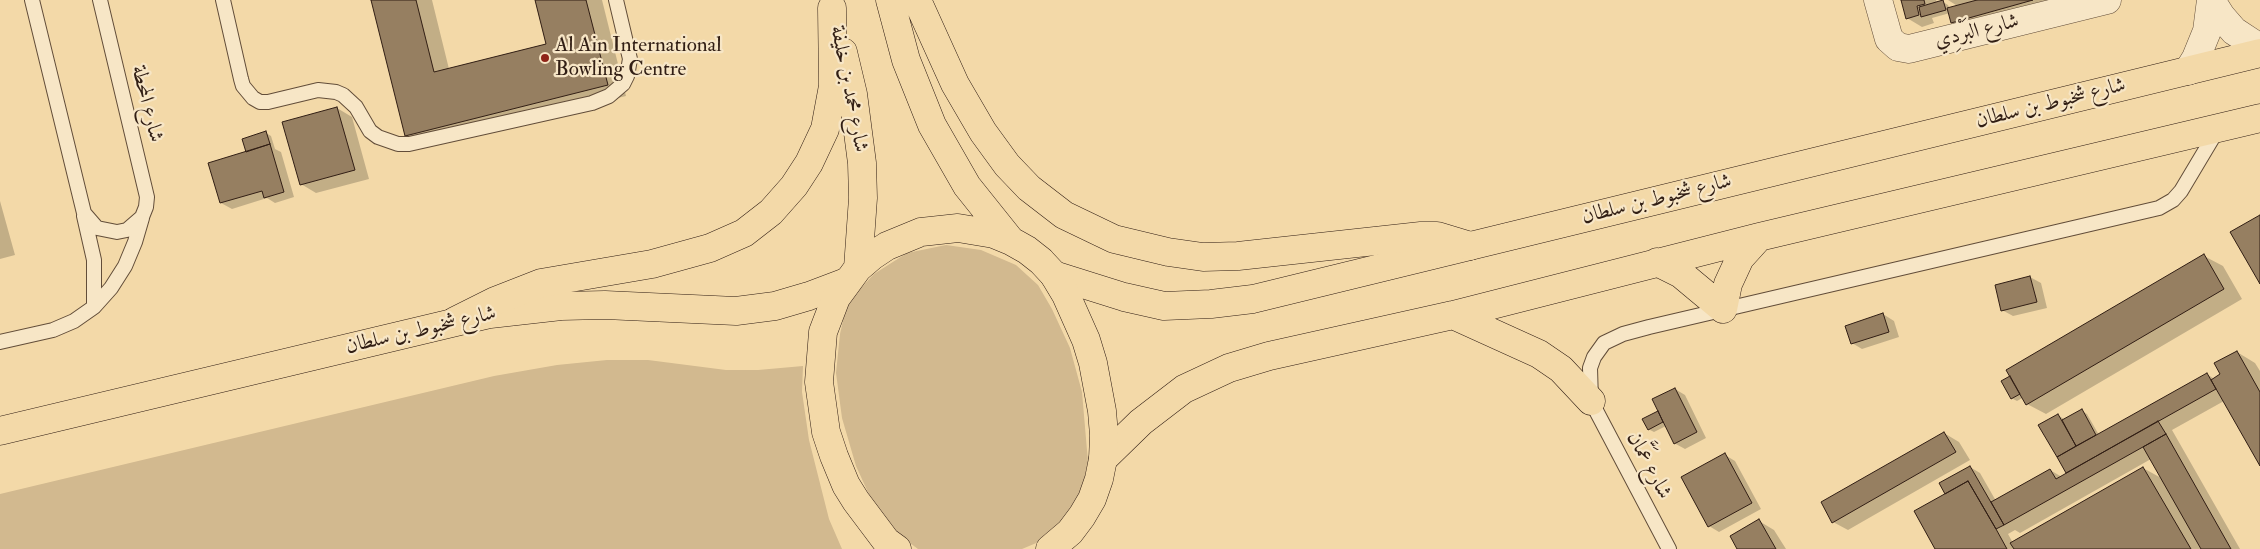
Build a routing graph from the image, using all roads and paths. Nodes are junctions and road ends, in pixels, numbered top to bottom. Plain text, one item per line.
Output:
1 (32, 0) edge
2 (100, 0) edge
3 (223, 0) edge
4 (616, 0) edge
5 (890, 0) edge
6 (917, 0) edge
7 (1878, 0) edge
8 (2107, 0) edge
9 (2211, 0) edge
10 (831, 4) edge
11 (2260, 48) edge
12 (2260, 53) edge
13 (2188, 71) junction
14 (2260, 118) edge
15 (2218, 129) junction
16 (84, 213) junction
17 (142, 218) junction
18 (1759, 237) junction
19 (1011, 241) junction
20 (1470, 246) junction
21 (1657, 262) junction
22 (852, 275) junction
23 (1054, 275) junction
24 (94, 308) junction
25 (1723, 309) junction
26 (1453, 314) junction
27 (455, 321) junction
28 (0, 342) edge
29 (1591, 401) junction
30 (0, 430) edge
31 (1103, 460) junction
32 (1063, 543) edge
33 (897, 549) edge
34 (1669, 549) edge

1 - 16 lane
2 - 17 lane, شارع المحطة
3 - 4 lane
5 - 19 main road
6 - 20 main road
7 - 8 street, شارع البَرْدِي
9 - 11 street
9 - 13 street
10 - 22 main road, شارع محمد بن خليفة
10 - 27 main road
12 - 13 main road, شارع شخبوط بن سلطان
13 - 20 main road, شارع شخبوط بن سلطان
14 - 15 main road
15 - 18 main road
15 - 25 lane
16 - 17 lane
16 - 24 lane
17 - 24 lane, شارع المحطة
18 - 21 main road
18 - 25 main road
19 - 22 main road
19 - 23 main road
20 - 23 main road, شارع شخبوط بن سلطان
21 - 25 main road
21 - 26 main road
22 - 27 main road, شارع شخبوط بن سلطان
22 - 33 main road
23 - 31 main road
24 - 28 lane, شارع المحطة
25 - 29 lane
26 - 29 main road
26 - 31 main road
27 - 30 main road, شارع شخبوط بن سلطان
29 - 34 lane, شارع عَمَّان
31 - 32 main road

